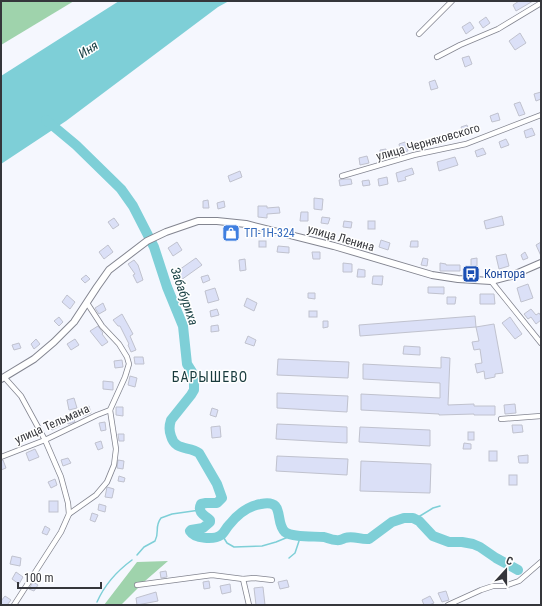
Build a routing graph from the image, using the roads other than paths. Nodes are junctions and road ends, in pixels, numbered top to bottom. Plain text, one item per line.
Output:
1 (452, 1) edge
2 (541, 3) edge
3 (419, 34) dead end
4 (437, 57) dead end
5 (541, 115) edge
6 (342, 176) dead end
7 (541, 263) edge
8 (491, 281) junction
9 (86, 303) junction
10 (541, 343) edge
11 (3, 378) edge
12 (110, 410) junction
13 (541, 416) edge
14 (501, 419) dead end
15 (45, 440) junction
16 (1, 457) edge
17 (69, 514) junction
18 (541, 562) edge
19 (243, 579) junction
20 (272, 580) dead end
21 (137, 585) dead end
22 (14, 605) edge
23 (249, 605) edge
24 (448, 605) edge

1 - 3 street
2 - 4 street
5 - 6 street, улица Черняховского
7 - 8 main road, улица Ленина
8 - 9 main road, улица Ленина
8 - 10 street
9 - 11 main road, улица Ленина
9 - 12 street
11 - 15 street
12 - 15 street, улица Тельмана
12 - 17 street
13 - 14 street
15 - 16 street, улица Тельмана
15 - 17 street
17 - 22 street
18 - 24 street
19 - 20 street
19 - 21 street
19 - 23 street

